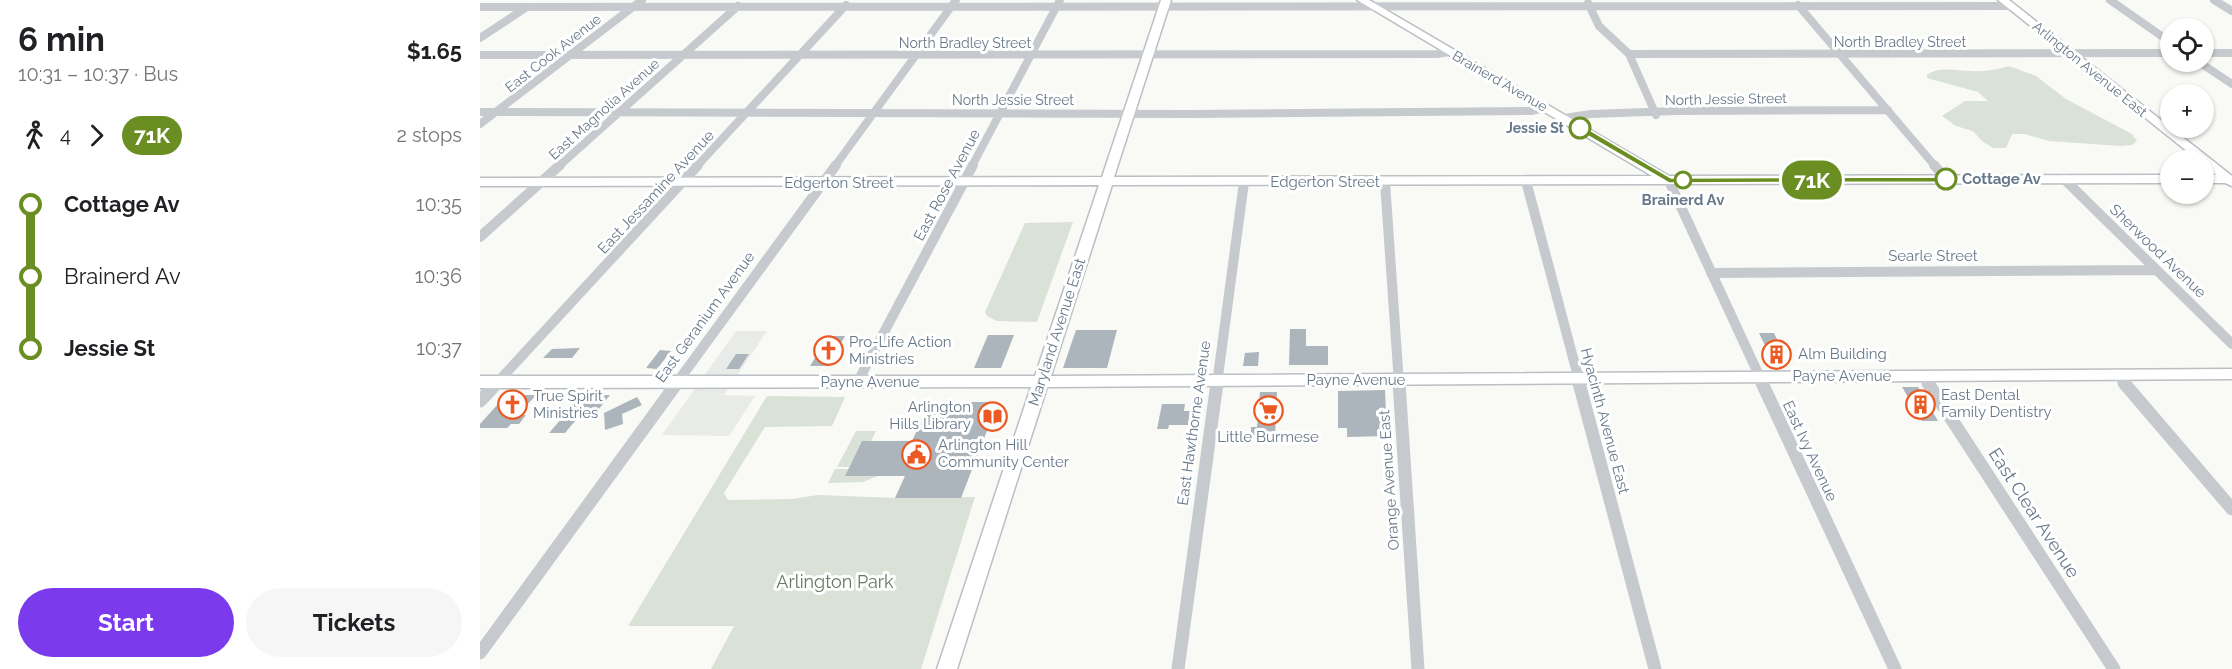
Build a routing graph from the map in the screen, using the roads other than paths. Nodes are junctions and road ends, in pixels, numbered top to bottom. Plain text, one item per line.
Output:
1 (537, 0) edge
2 (642, 0) edge
3 (745, 0) edge
4 (1362, 0) edge
5 (1794, 0) edge
6 (2110, 0) edge
7 (2214, 0) edge
8 (1589, 3) edge
9 (2007, 3) edge
10 (847, 4) edge
11 (953, 4) edge
12 (1058, 4) edge
13 (1165, 4) edge
14 (480, 7) edge
15 (527, 7) junction
16 (632, 7) junction
17 (738, 7) junction
18 (1801, 7) junction
19 (1374, 8) junction
20 (2232, 11) edge
21 (2160, 35) edge
22 (480, 38) edge
23 (1450, 52) junction
24 (2070, 53) junction
25 (2160, 53) edge
26 (2214, 53) edge
27 (2232, 53) edge
28 (1629, 54) junction
29 (1843, 54) junction
30 (480, 55) edge
31 (570, 55) junction
32 (684, 55) junction
33 (799, 55) junction
34 (1148, 55) junction
35 (916, 56) junction
36 (1030, 56) junction
37 (2214, 72) edge
38 (2232, 84) edge
39 (1546, 108) junction
40 (1888, 110) junction
41 (480, 112) edge
42 (495, 112) junction
43 (620, 112) junction
44 (747, 113) junction
45 (873, 113) junction
46 (1000, 113) junction
47 (1128, 114) junction
48 (1656, 114) junction
49 (1564, 118) junction
50 (480, 124) edge
51 (1946, 179) junction
52 (2064, 179) junction
53 (2160, 179) edge
54 (2214, 179) edge
55 (2231, 180) edge
56 (1526, 181) junction
57 (1669, 181) junction
58 (480, 182) edge
59 (541, 182) junction
60 (1244, 182) junction
61 (1385, 182) junction
62 (682, 183) junction
63 (821, 183) junction
64 (963, 183) junction
65 (1105, 183) junction
66 (480, 237) edge
67 (2156, 270) junction
68 (1711, 273) junction
69 (2232, 344) edge
70 (2116, 374) junction
71 (2232, 374) edge
72 (1924, 376) junction
73 (1759, 377) junction
74 (1578, 378) junction
75 (1397, 379) junction
76 (678, 381) junction
77 (1040, 381) junction
78 (1216, 381) junction
79 (480, 382) edge
80 (498, 382) junction
81 (857, 383) junction
82 (480, 400) edge
83 (2232, 509) edge
84 (480, 653) edge
85 (948, 667) edge
86 (1178, 669) edge
87 (1418, 669) edge
88 (1655, 669) edge
89 (1895, 669) edge
90 (2114, 669) edge

1 - 15 street
2 - 16 street, East Cook Avenue
3 - 17 street, East Magnolia Avenue
4 - 19 street, Brainerd Avenue
5 - 18 street
6 - 21 street
7 - 20 street
8 - 18 street
8 - 19 street
8 - 28 street
9 - 18 street
9 - 24 street, Arlington Avenue East
10 - 11 street
10 - 17 street
10 - 33 street, East Jessamine Avenue
11 - 12 street
11 - 35 street, East Geranium Avenue
12 - 13 street
12 - 36 street, East Rose Avenue
13 - 19 street
13 - 34 street, Maryland Avenue East
14 - 15 street
15 - 16 street
15 - 22 street
16 - 17 street
16 - 31 street, East Cook Avenue
17 - 32 street, East Magnolia Avenue
18 - 29 street
19 - 23 street, Brainerd Avenue
23 - 34 street, North Bradley Street
23 - 39 street, Brainerd Avenue
24 - 25 street, North Bradley Street
24 - 29 street, North Bradley Street
24 - 55 street, Arlington Avenue East
26 - 27 street
28 - 29 street, North Bradley Street
28 - 48 street
29 - 40 street
30 - 31 street, North Bradley Street
31 - 32 street, North Bradley Street
31 - 42 street, East Cook Avenue
32 - 33 street, North Bradley Street
32 - 43 street, East Magnolia Avenue
33 - 35 street, North Bradley Street
33 - 44 street, East Jessamine Avenue
34 - 36 street, North Bradley Street
34 - 47 street, Maryland Avenue East
35 - 36 street, North Bradley Street
35 - 45 street, East Geranium Avenue
36 - 46 street, East Rose Avenue
37 - 38 street
39 - 47 street, North Jessie Street
39 - 49 street, Brainerd Avenue
40 - 48 street, North Jessie Street
40 - 51 street
41 - 42 street, North Jessie Street
42 - 43 street, North Jessie Street
42 - 50 street, East Cook Avenue
43 - 44 street, North Jessie Street
43 - 59 street, East Magnolia Avenue
44 - 45 street, North Jessie Street
44 - 62 street, East Jessamine Avenue
45 - 46 street, North Jessie Street
45 - 63 street, East Geranium Avenue
46 - 47 street, North Jessie Street
46 - 64 street, East Rose Avenue
47 - 65 street, Maryland Avenue East
48 - 49 street, North Jessie Street
49 - 57 street, Brainerd Avenue
51 - 52 street, Edgerton Street
51 - 57 street, Edgerton Street
52 - 53 street, Edgerton Street
52 - 67 street, Sherwood Avenue
54 - 55 street
56 - 57 street, Edgerton Street
56 - 61 street, Edgerton Street
56 - 74 street, Hyacinth Avenue East
57 - 68 street, East Ivy Avenue
58 - 59 street, Edgerton Street
59 - 62 street, Edgerton Street
59 - 66 street, East Magnolia Avenue
60 - 61 street, Edgerton Street
60 - 65 street, Edgerton Street
60 - 78 street, East Hawthorne Avenue
61 - 75 street, Orange Avenue East
62 - 63 street, Edgerton Street
62 - 80 street, East Jessamine Avenue
63 - 64 street, Edgerton Street
63 - 76 street, East Geranium Avenue
64 - 65 street, Edgerton Street
64 - 81 street, East Rose Avenue
65 - 77 street, Maryland Avenue East
67 - 68 street, Searle Street
67 - 69 street, Sherwood Avenue
68 - 73 street, East Ivy Avenue
70 - 71 street, Payne Avenue
70 - 72 street, Payne Avenue
70 - 83 street
72 - 73 street, Payne Avenue
72 - 90 street, East Clear Avenue
73 - 74 street, Payne Avenue
73 - 89 street, East Ivy Avenue
74 - 75 street, Payne Avenue
74 - 88 street, Hyacinth Avenue East
75 - 78 street, Payne Avenue
75 - 87 street, Orange Avenue East
76 - 80 street, Payne Avenue
76 - 81 street, Payne Avenue
76 - 84 street, East Geranium Avenue
77 - 78 street, Payne Avenue
77 - 81 street, Payne Avenue
77 - 85 street, Maryland Avenue East
78 - 86 street, East Hawthorne Avenue
79 - 80 street, Payne Avenue
80 - 82 street, East Jessamine Avenue

